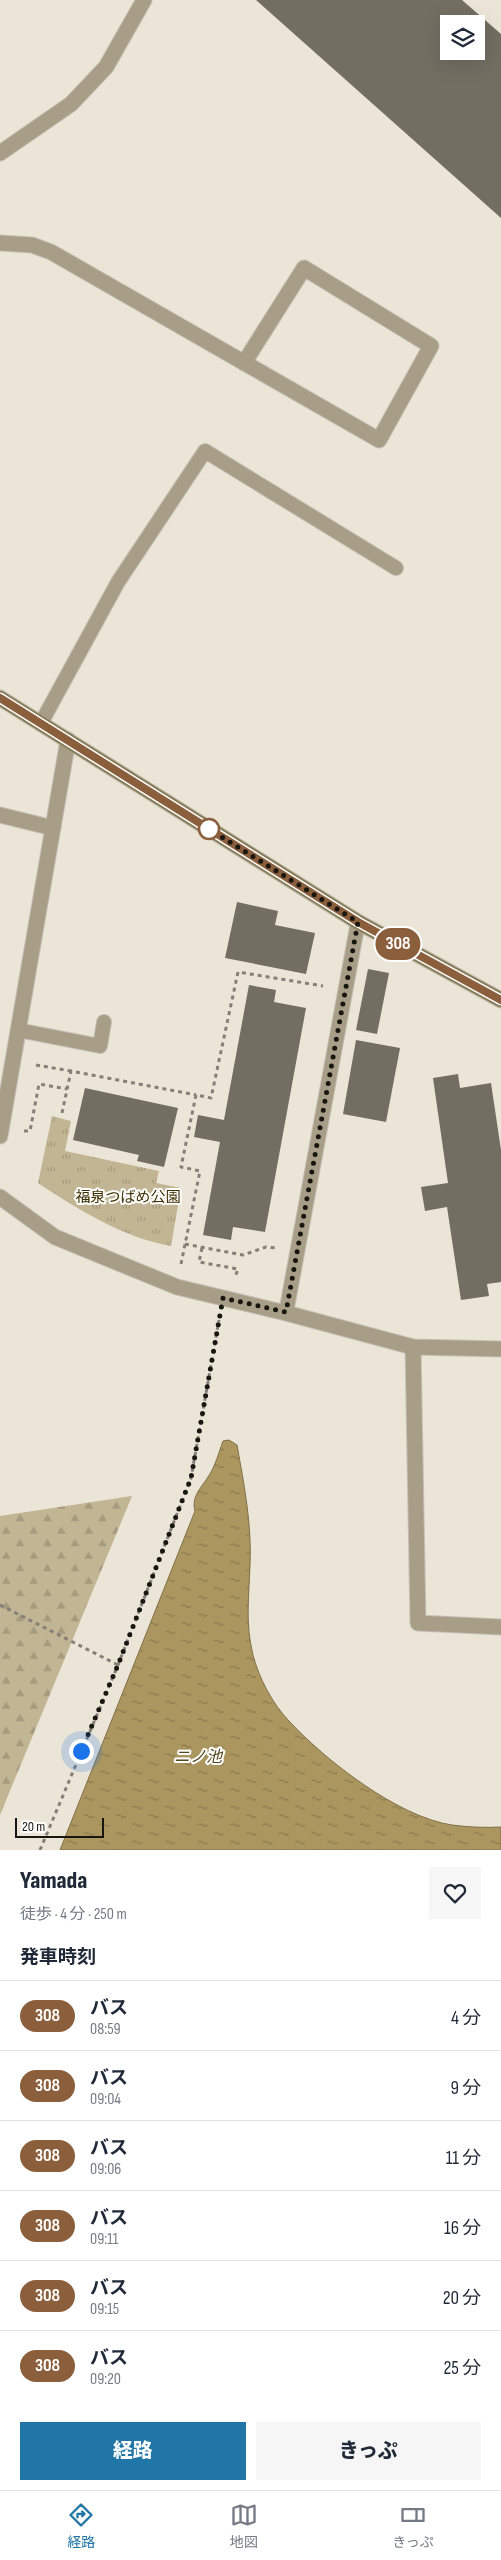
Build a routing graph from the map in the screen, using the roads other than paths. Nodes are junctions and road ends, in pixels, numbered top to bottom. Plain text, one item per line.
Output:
1 (144, 0) edge
2 (0, 154) edge
3 (0, 243) edge
4 (244, 363) junction
5 (396, 568) dead end
6 (0, 698) edge
7 (41, 724) junction
8 (68, 740) junction
9 (0, 815) edge
10 (53, 828) junction
11 (358, 922) junction
12 (501, 1000) edge
13 (104, 1022) dead end
14 (18, 1030) junction
15 (0, 1136) edge
16 (0, 1197) edge
17 (286, 1312) junction
18 (413, 1347) junction
19 (501, 1349) edge
20 (501, 1627) edge

1 - 2 street
3 - 4 street
4 - 4 street
5 - 7 lane
6 - 7 main road
7 - 8 main road
8 - 10 street
8 - 11 main road
9 - 10 street
10 - 14 street
11 - 12 main road
11 - 17 lane
13 - 14 lane
14 - 15 street
16 - 17 street
17 - 18 street
18 - 19 street
18 - 20 street

